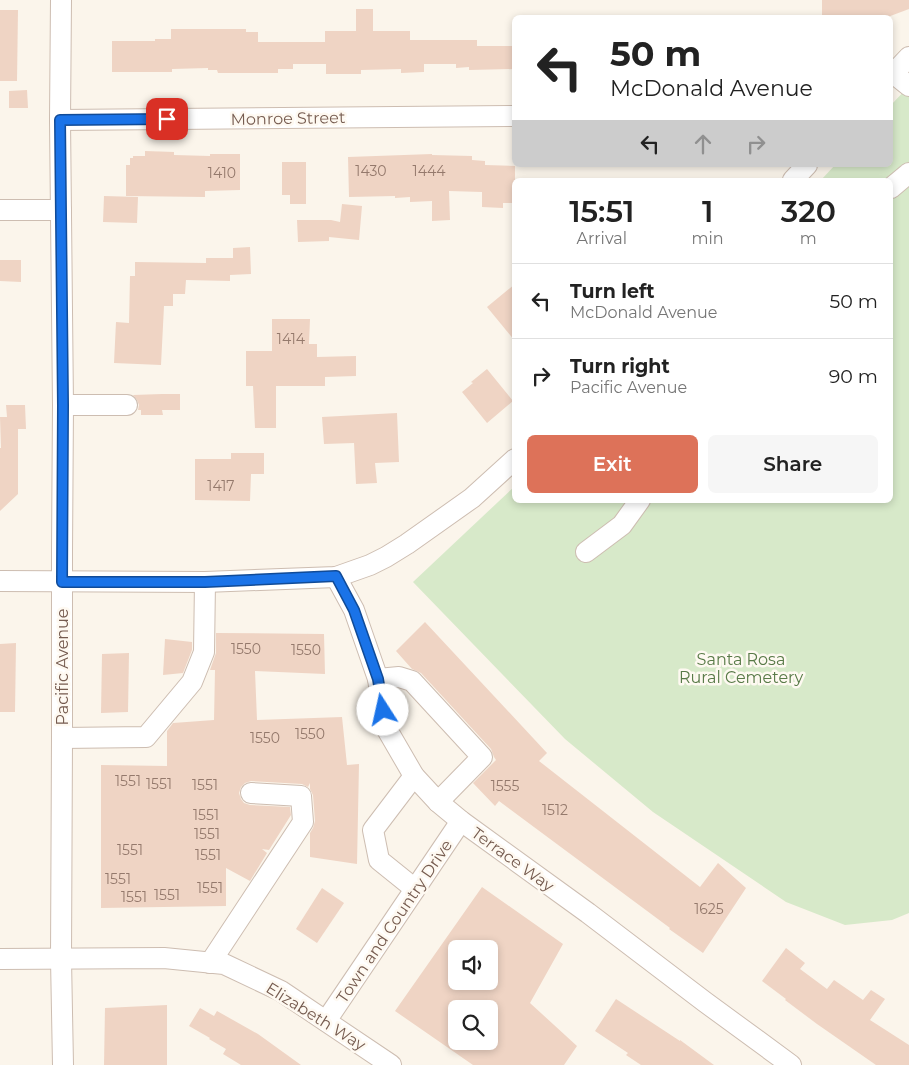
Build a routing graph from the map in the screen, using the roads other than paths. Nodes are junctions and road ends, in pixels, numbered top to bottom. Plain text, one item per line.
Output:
1 (61, 0) edge
2 (909, 56) edge
3 (898, 79) edge
4 (512, 116) edge
5 (60, 120) junction
6 (805, 167) edge
7 (909, 173) edge
8 (794, 178) edge
9 (893, 186) edge
10 (0, 210) edge
11 (61, 210) junction
12 (63, 405) junction
13 (126, 405) dead end
14 (512, 462) edge
15 (638, 503) edge
16 (586, 552) dead end
17 (336, 576) junction
18 (0, 581) edge
19 (62, 582) junction
20 (205, 582) junction
21 (378, 679) junction
22 (62, 738) junction
23 (414, 776) junction
24 (251, 793) dead end
25 (438, 802) junction
26 (461, 821) junction
27 (415, 889) junction
28 (0, 959) edge
29 (61, 959) junction
30 (210, 962) junction
31 (326, 1021) junction
32 (63, 1065) edge
33 (391, 1065) edge
34 (791, 1065) edge

1 - 5 street, Pacific Avenue
2 - 3 street
4 - 5 street, Monroe Street
5 - 11 street, Pacific Avenue
6 - 8 street
7 - 9 street
10 - 11 street
11 - 12 street, Pacific Avenue
12 - 13 street
12 - 19 street, Pacific Avenue
14 - 17 street
15 - 16 street
17 - 20 street
17 - 21 street, Terrace Way
18 - 19 street
19 - 20 street
19 - 22 street, Pacific Avenue
20 - 22 street
21 - 23 street, Terrace Way
21 - 25 street
22 - 29 street, Pacific Avenue
23 - 25 street, Terrace Way
23 - 27 street
24 - 30 street
25 - 26 street, Terrace Way
26 - 27 street, Town and Country Drive
26 - 34 street, Terrace Way
27 - 31 street, Town and Country Drive
28 - 29 street, Elizabeth Way
29 - 30 street, Elizabeth Way
29 - 32 street, Pacific Avenue
30 - 31 street, Elizabeth Way
31 - 33 street, Elizabeth Way

